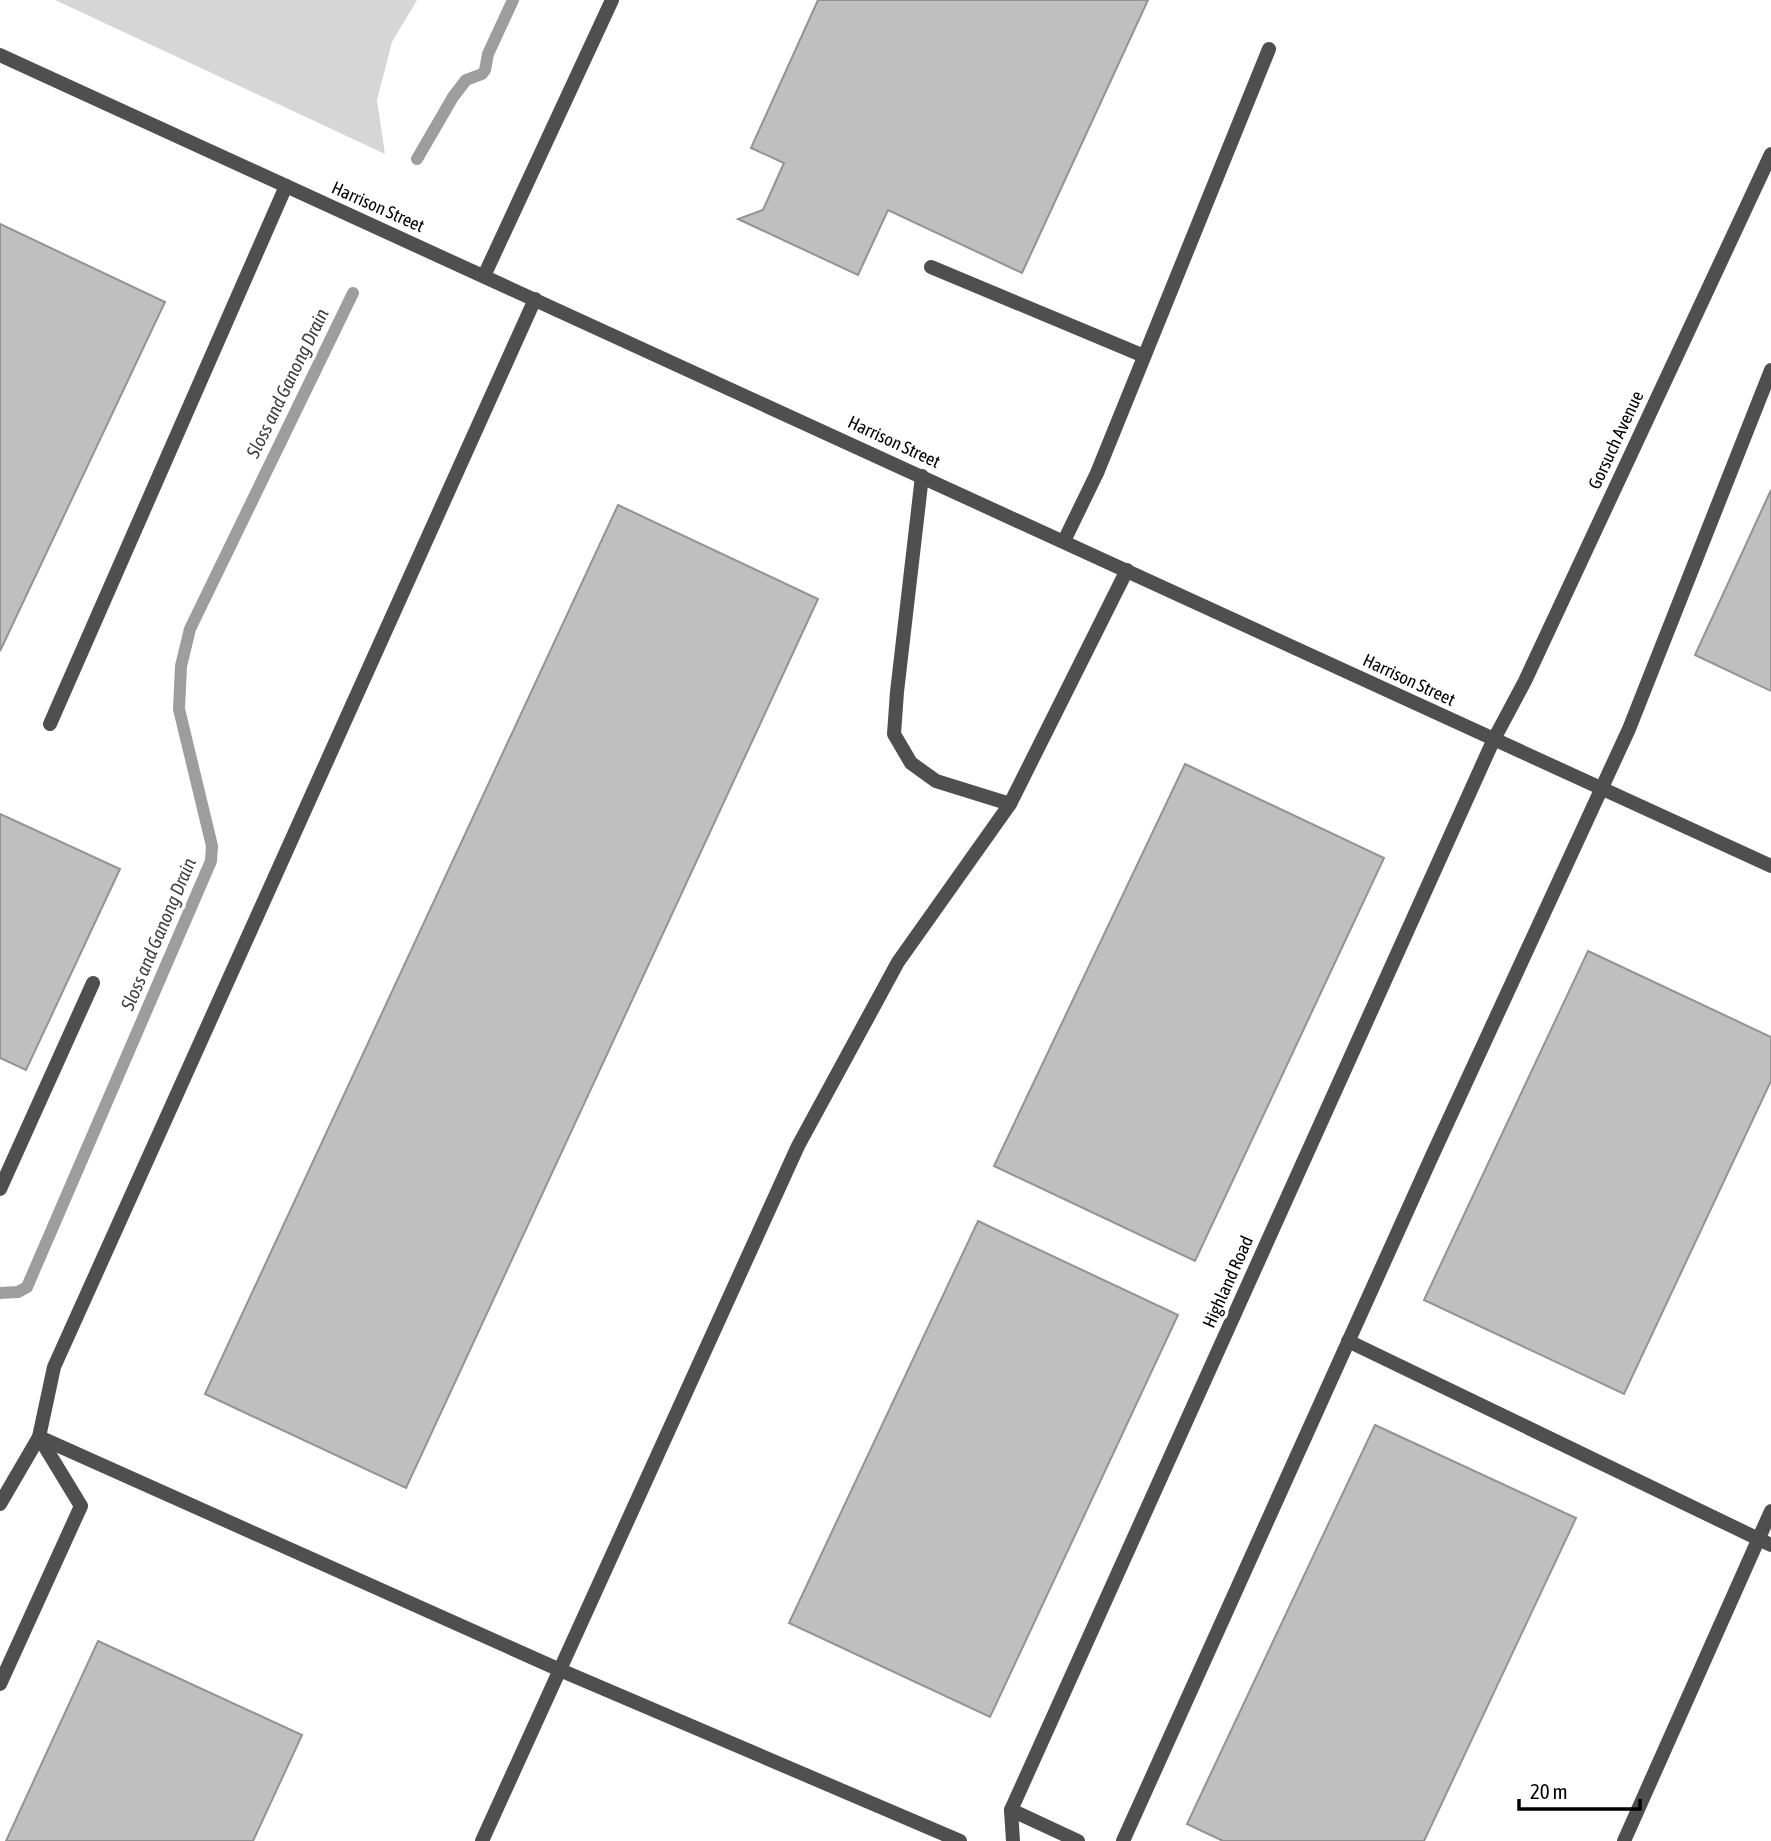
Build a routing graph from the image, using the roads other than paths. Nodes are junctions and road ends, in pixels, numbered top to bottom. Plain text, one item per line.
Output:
1 (612, 0) edge
2 (1269, 49) dead end
3 (0, 55) edge
4 (1771, 154) edge
5 (286, 186) junction
6 (931, 267) dead end
7 (484, 275) junction
8 (535, 299) junction
9 (1144, 355) junction
10 (1771, 370) edge
11 (922, 476) junction
12 (1064, 541) junction
13 (1127, 570) junction
14 (50, 724) dead end
15 (1493, 740) junction
16 (1602, 790) junction
17 (1010, 804) junction
18 (1771, 866) edge
19 (93, 983) dead end
20 (0, 1189) edge
21 (1348, 1341) junction
22 (40, 1437) junction
23 (0, 1504) edge
24 (1771, 1511) edge
25 (1765, 1542) edge
26 (560, 1670) junction
27 (0, 1684) edge
28 (1011, 1810) junction
29 (482, 1841) edge
30 (960, 1841) edge
31 (1013, 1841) edge
32 (1078, 1841) edge
33 (1123, 1841) edge
34 (1624, 1841) edge

1 - 7 street
2 - 9 street
3 - 5 street, Harrison Street
4 - 15 street, Gorsuch Avenue
5 - 7 street, Harrison Street
5 - 14 street
6 - 9 street
7 - 8 street, Harrison Street
8 - 11 street, Harrison Street
8 - 22 street
9 - 12 street
10 - 16 street
11 - 12 street, Harrison Street
11 - 17 street
12 - 13 street, Harrison Street
13 - 15 street, Harrison Street
13 - 17 street
15 - 16 street, Harrison Street
15 - 28 street, Highland Road
16 - 18 street, Harrison Street
16 - 21 street
17 - 26 street
19 - 20 street
21 - 25 street
21 - 33 street
22 - 23 street
22 - 26 street
22 - 27 street
24 - 25 street
25 - 34 street
26 - 29 street
26 - 30 street
28 - 31 street, Highland Road
28 - 32 street

